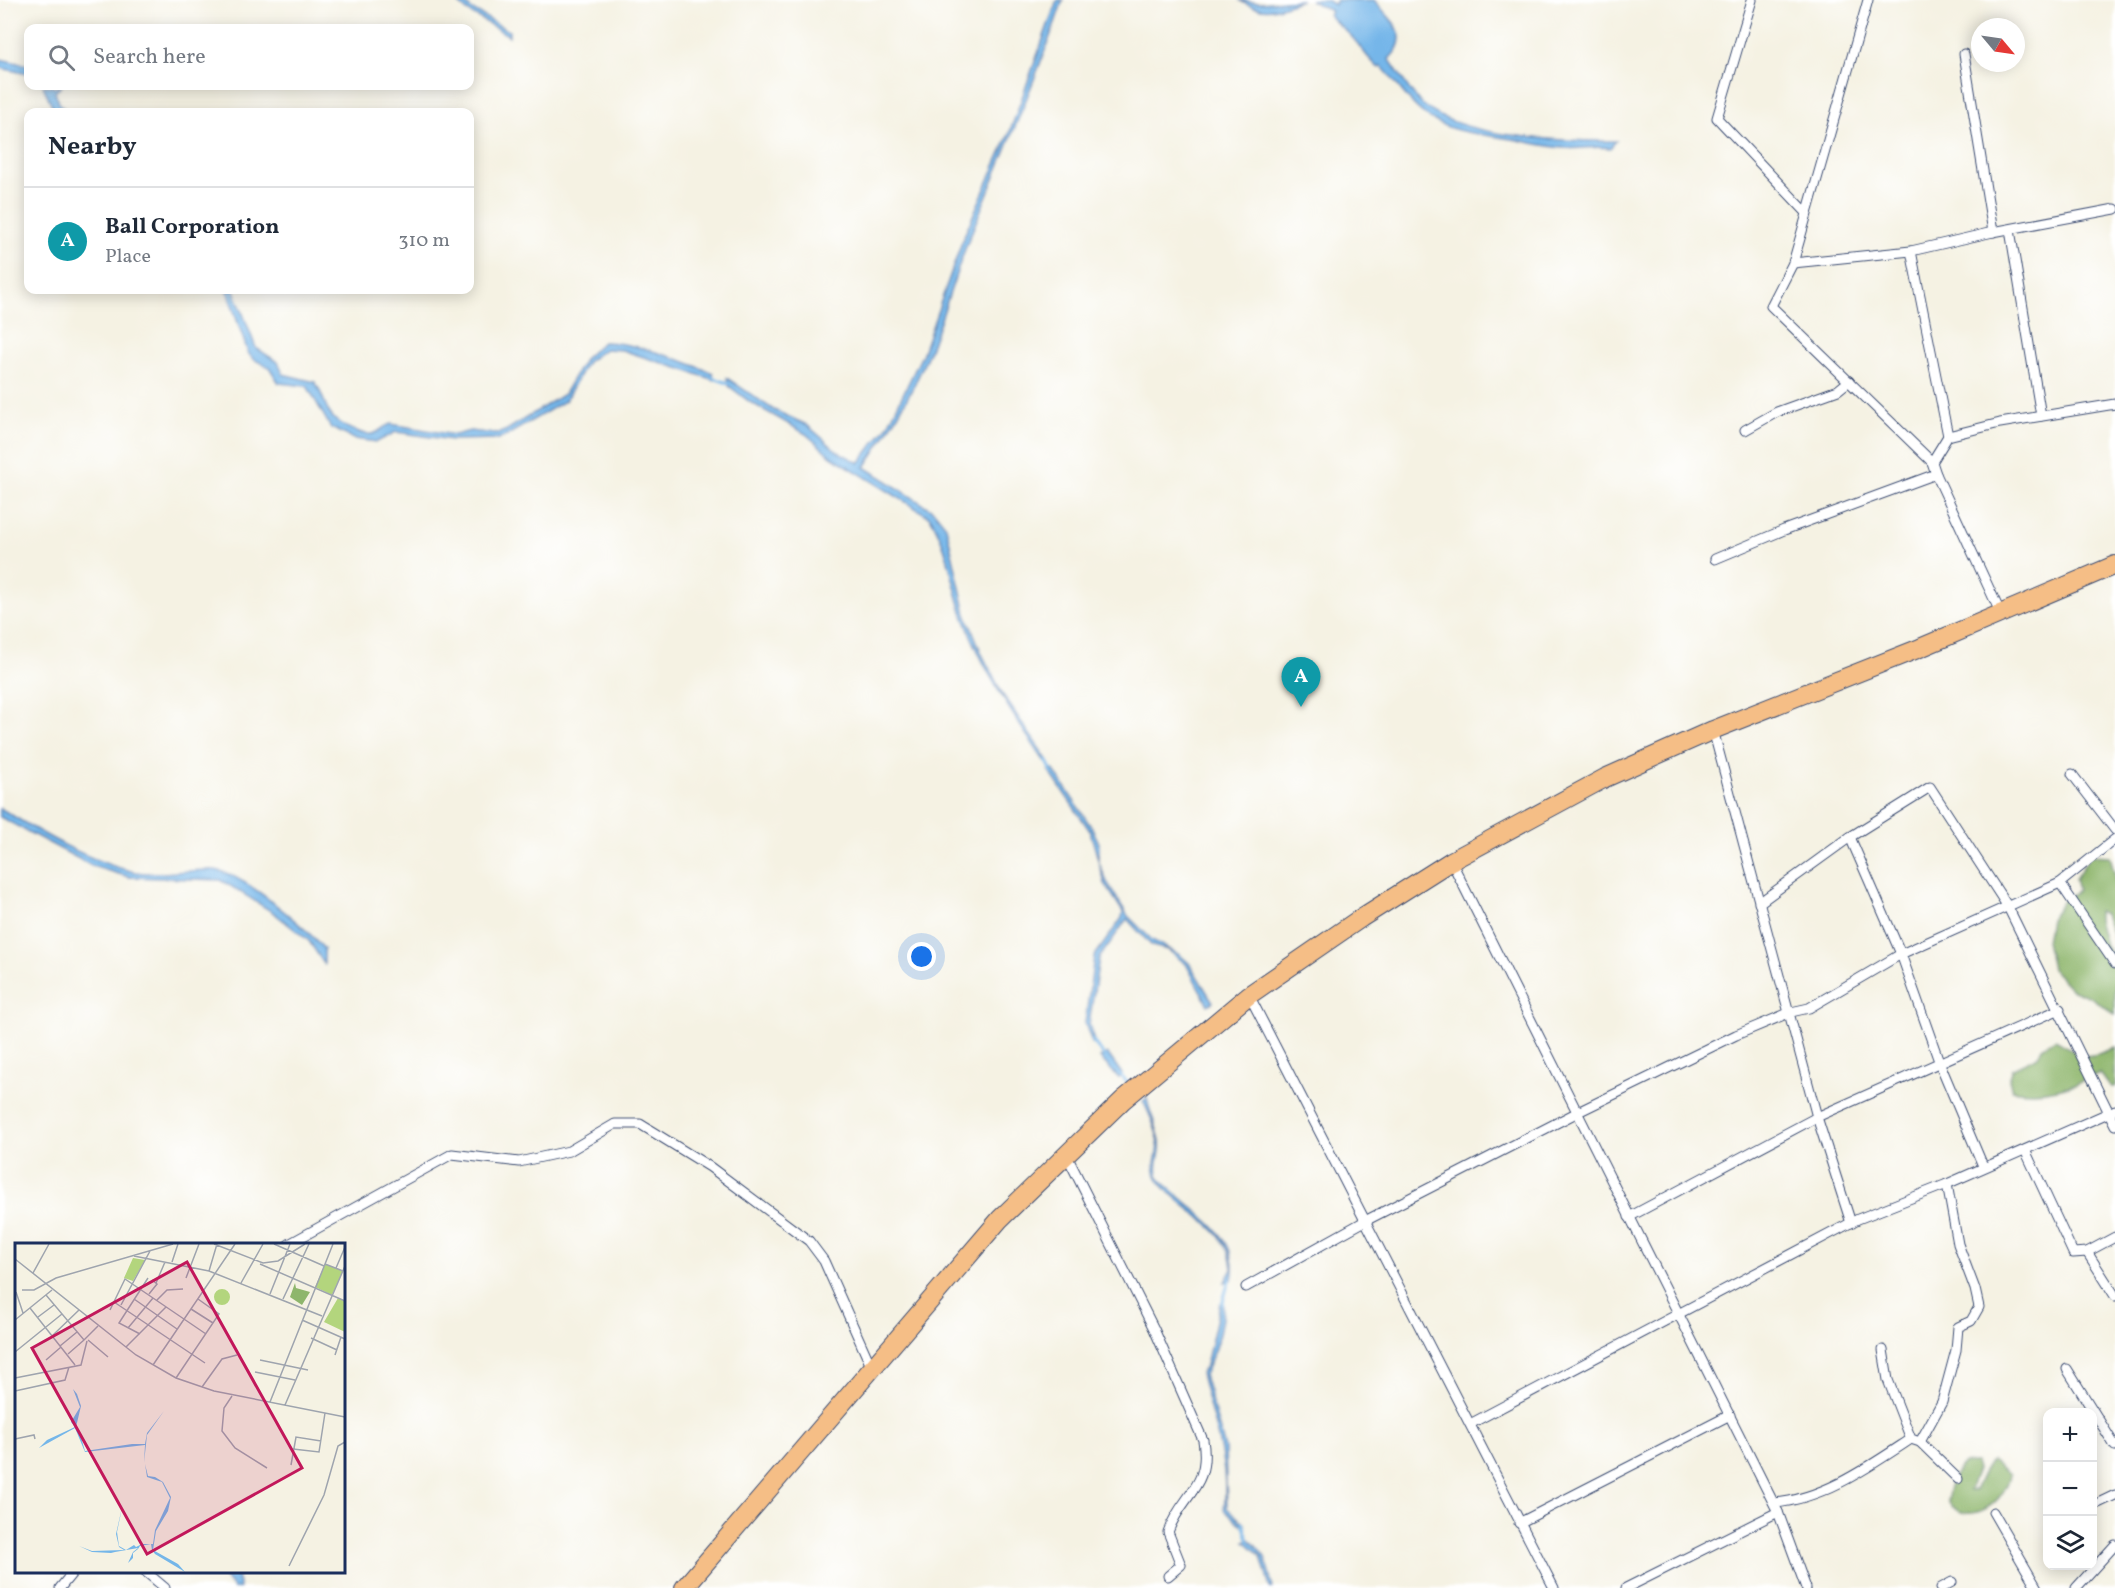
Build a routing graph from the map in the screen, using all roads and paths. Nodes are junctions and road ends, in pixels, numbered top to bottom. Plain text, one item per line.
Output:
1 (1752, 0) edge
2 (1868, 0) edge
3 (1964, 54) dead end
4 (2115, 209) edge
5 (1806, 212) junction
6 (2010, 230) junction
7 (1993, 232) junction
8 (1911, 251) junction
9 (1793, 263) junction
10 (1849, 381) junction
11 (2115, 404) edge
12 (2041, 416) junction
13 (1745, 430) dead end
14 (1948, 436) junction
15 (1932, 462) junction
16 (1936, 474) junction
17 (1714, 559) dead end
18 (2115, 565) edge
19 (2000, 612) junction
20 (1713, 730) junction
21 (2072, 774) dead end
22 (2115, 830) edge
23 (1851, 837) junction
24 (2115, 839) edge
25 (1451, 861) junction
26 (2060, 883) junction
27 (1759, 903) junction
28 (2008, 907) junction
29 (1901, 954) junction
30 (2115, 964) edge
31 (1249, 995) junction
32 (2060, 1009) junction
33 (1791, 1012) junction
34 (1940, 1064) junction
35 (2112, 1111) edge
36 (1578, 1112) junction
37 (1818, 1117) junction
38 (2115, 1125) edge
39 (2025, 1150) junction
40 (1066, 1154) junction
41 (1983, 1166) junction
42 (1947, 1184) junction
43 (1629, 1217) junction
44 (1365, 1221) junction
45 (1851, 1223) junction
46 (2115, 1237) edge
47 (294, 1243) edge
48 (2087, 1252) junction
49 (1246, 1287) dead end
50 (2115, 1296) edge
51 (1677, 1314) junction
52 (1883, 1350) dead end
53 (871, 1366) junction
54 (2067, 1369) dead end
55 (1730, 1414) junction
56 (1470, 1424) junction
57 (1916, 1440) junction
58 (2115, 1446) edge
59 (1958, 1479) dead end
60 (2115, 1495) edge
61 (2097, 1504) edge
62 (1776, 1507) junction
63 (1993, 1512) dead end
64 (1519, 1523) junction
65 (2115, 1545) edge
66 (72, 1573) edge
67 (147, 1573) edge
68 (1168, 1576) dead end
69 (1952, 1582) dead end
70 (60, 1588) edge
71 (165, 1588) edge
72 (684, 1588) edge
73 (1554, 1588) edge
74 (1626, 1588) edge
75 (1806, 1588) edge
76 (1941, 1588) edge
77 (2037, 1588) edge
78 (2076, 1588) edge

1 - 5 street
2 - 5 street
3 - 7 street
4 - 6 street
5 - 9 street
6 - 7 street
6 - 12 street
7 - 8 street
8 - 9 street
8 - 14 street
9 - 10 street
10 - 13 street
10 - 15 street
11 - 12 street
12 - 14 street
14 - 15 street
15 - 16 street
16 - 17 street
16 - 19 street
18 - 19 highway
19 - 20 highway
20 - 25 highway
20 - 27 street
21 - 22 street
23 - 27 street
23 - 28 street
23 - 29 street
24 - 26 street
25 - 31 highway
25 - 36 street
26 - 28 street
26 - 30 street
27 - 33 street
28 - 29 street
28 - 32 street
29 - 33 street
29 - 34 street
31 - 40 highway
31 - 44 street
32 - 34 street
32 - 35 street
33 - 36 street
33 - 37 street
34 - 37 street
34 - 41 street
35 - 38 street
35 - 39 street
36 - 43 street
36 - 44 street
37 - 43 street
37 - 45 street
39 - 41 street
39 - 48 street
40 - 53 highway
40 - 68 street
41 - 42 street
42 - 45 street
42 - 57 street
43 - 51 street
44 - 49 street
44 - 56 street
45 - 51 street
46 - 48 street
47 - 53 street
48 - 50 street
51 - 55 street
51 - 56 street
52 - 57 street
53 - 72 highway
54 - 58 street
55 - 62 street
55 - 64 street
56 - 64 street
57 - 59 street
57 - 62 street
60 - 61 street
62 - 74 street
62 - 75 street
63 - 77 street
64 - 73 street
65 - 78 street
66 - 70 street
67 - 71 street
69 - 76 street

